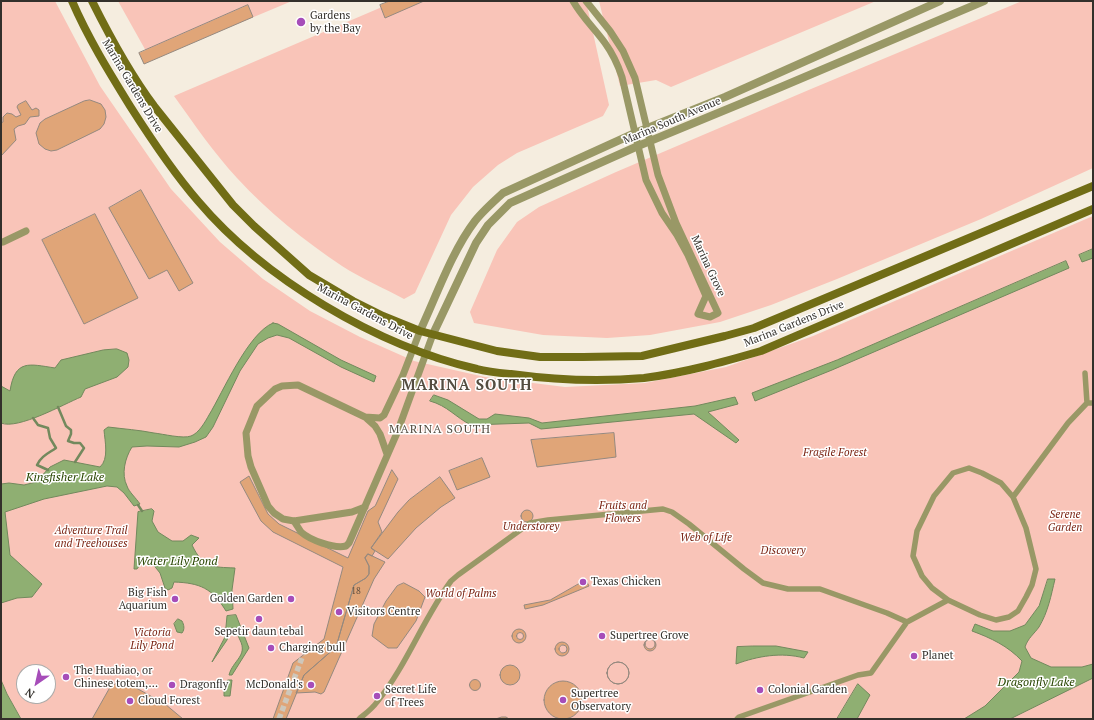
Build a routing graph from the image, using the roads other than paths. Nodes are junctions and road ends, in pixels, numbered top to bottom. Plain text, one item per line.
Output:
1 (72, 1) edge
2 (92, 1) edge
3 (573, 1) edge
4 (586, 1) edge
5 (940, 1) edge
6 (984, 1) edge
7 (646, 129) junction
8 (635, 133) junction
9 (650, 141) junction
10 (638, 146) junction
11 (1093, 186) edge
12 (1093, 209) edge
13 (26, 231) dead end
14 (3, 242) dead end
15 (420, 331) junction
16 (433, 334) junction
17 (412, 349) junction
18 (426, 354) junction
19 (1085, 373) dead end
20 (1090, 403) edge
21 (365, 417) junction
22 (387, 454) junction
23 (1013, 497) junction
24 (365, 507) junction
25 (294, 521) junction
26 (948, 600) junction
27 (907, 622) junction
28 (359, 719) edge
29 (737, 719) edge

1 - 17 main road, Marina Gardens Drive
2 - 15 main road, Marina Gardens Drive
3 - 8 street, Marina Grove
4 - 7 street, Marina Grove
5 - 7 street, Marina South Avenue
6 - 9 street, Marina South Avenue
7 - 8 street, Marina South Avenue
7 - 9 street, Marina Grove
8 - 10 street, Marina Grove
8 - 15 street, Marina South Avenue
9 - 10 street, Marina South Avenue
9 - 10 street, Marina Grove
10 - 16 street, Marina South Avenue
11 - 16 main road, Marina Gardens Drive
12 - 18 main road, Marina Gardens Drive
13 - 14 street
15 - 16 main road, Marina Gardens Drive
15 - 17 street
16 - 18 street
17 - 18 main road, Marina Gardens Drive
17 - 21 street
18 - 22 street
19 - 20 street
20 - 23 street
21 - 22 street
21 - 25 street
22 - 24 street
23 - 26 street
23 - 26 street
24 - 25 street
24 - 25 street
26 - 27 street
27 - 28 street
27 - 29 street

